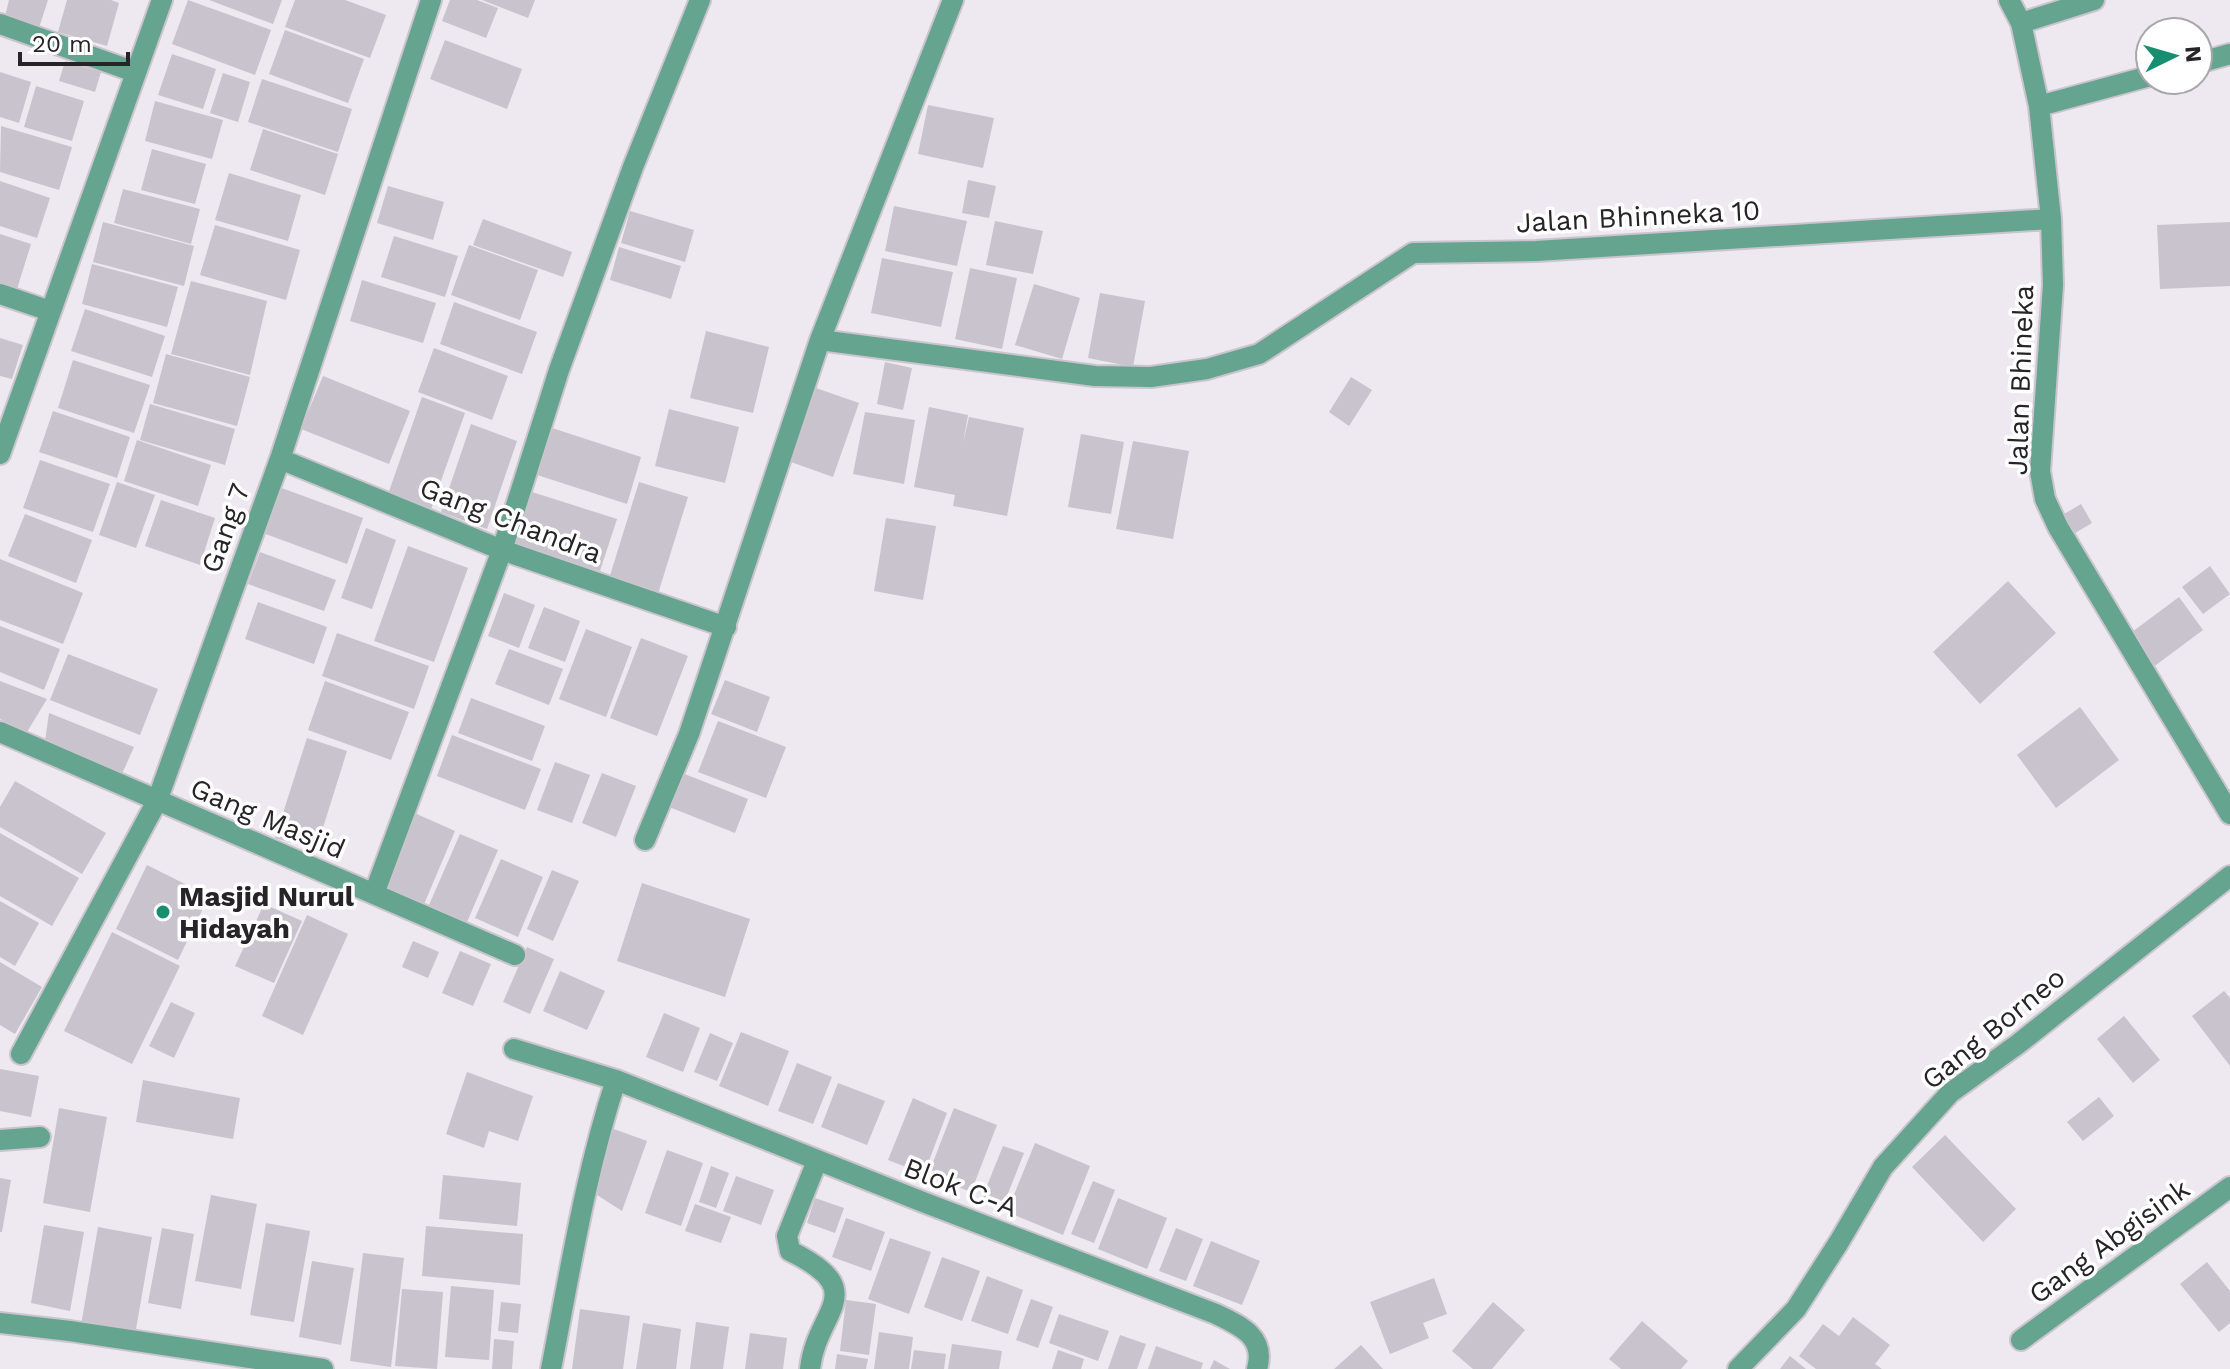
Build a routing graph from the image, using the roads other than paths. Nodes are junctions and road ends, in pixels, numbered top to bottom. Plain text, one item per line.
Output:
1 (162, 0) edge
2 (431, 0) edge
3 (700, 0) edge
4 (953, 0) edge
5 (2009, 0) edge
6 (2094, 0) edge
7 (2021, 23) junction
8 (0, 24) edge
9 (135, 72) junction
10 (2134, 80) edge
11 (2039, 106) junction
12 (2051, 219) junction
13 (0, 294) edge
14 (50, 311) junction
15 (820, 340) junction
16 (0, 454) edge
17 (280, 459) junction
18 (502, 550) junction
19 (726, 627) junction
20 (0, 732) edge
21 (157, 801) junction
22 (2230, 814) edge
23 (645, 840) dead end
24 (2230, 876) edge
25 (374, 894) junction
26 (515, 955) dead end
27 (514, 1049) dead end
28 (21, 1054) dead end
29 (616, 1080) junction
30 (40, 1137) dead end
31 (0, 1140) edge
32 (817, 1161) junction
33 (2230, 1187) edge
34 (0, 1323) edge
35 (2021, 1340) dead end
36 (323, 1369) edge
37 (551, 1369) edge
38 (810, 1369) edge
39 (1257, 1369) edge
40 (1738, 1369) edge

1 - 9 street
2 - 17 street, Gang 7
3 - 18 street
4 - 15 street
5 - 7 street, Jalan Bhineka
6 - 7 street
7 - 11 street, Jalan Bhineka
8 - 9 street
9 - 14 street
10 - 11 street
11 - 12 street, Jalan Bhineka
12 - 15 street, Jalan Bhinneka 10
12 - 22 street, Jalan Bhineka
13 - 14 street
14 - 16 street
15 - 19 street
17 - 18 street, Gang Chandra
17 - 21 street, Gang 7
18 - 19 street, Gang Chandra
18 - 25 street
19 - 23 street
20 - 21 street, Gang Masjid
21 - 25 street, Gang Masjid
21 - 28 street, Gang 7
24 - 40 street, Gang Borneo
25 - 26 street, Gang Masjid
27 - 29 street, Blok C-A
29 - 32 street, Blok C-A
29 - 37 street
30 - 31 street
32 - 38 street
32 - 39 street, Blok C-A
33 - 35 street, Gang Abgisink
34 - 36 street

